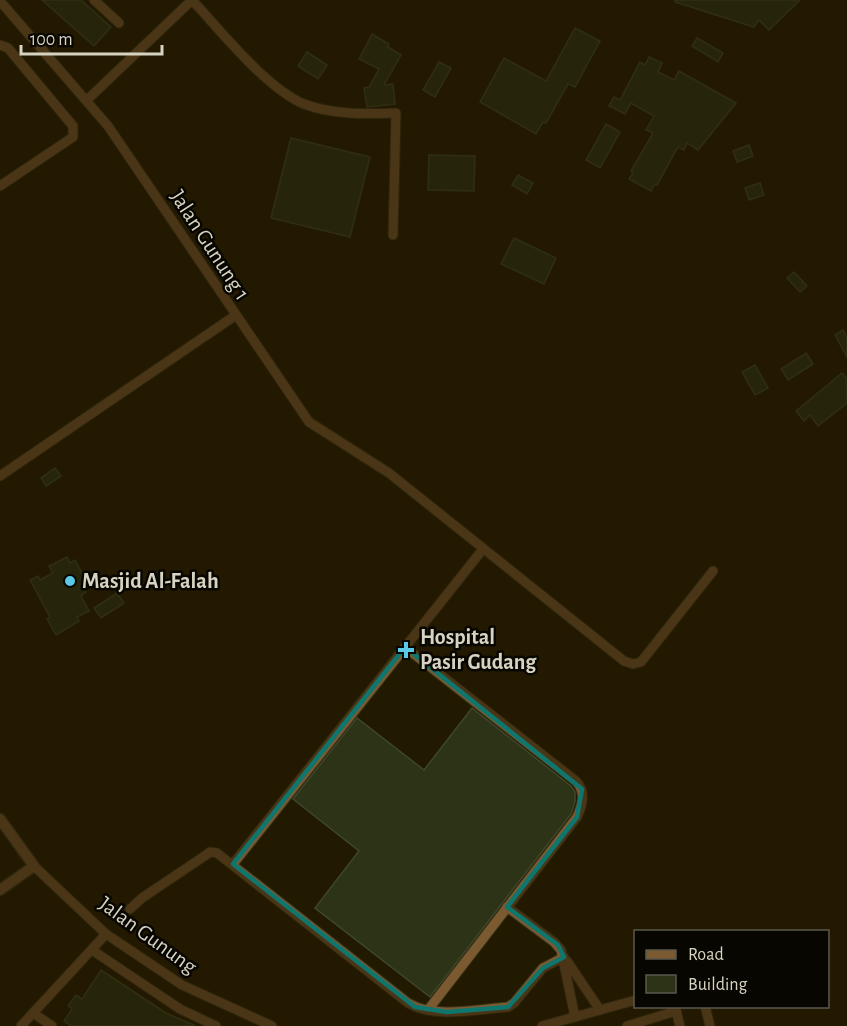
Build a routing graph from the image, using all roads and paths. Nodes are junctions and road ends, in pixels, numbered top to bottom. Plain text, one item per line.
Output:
1 (94, 0) edge
2 (192, 0) edge
3 (0, 1) edge
4 (119, 23) dead end
5 (0, 45) edge
6 (87, 100) junction
7 (0, 186) edge
8 (393, 235) dead end
9 (236, 315) junction
10 (1, 473) edge
11 (483, 549) junction
12 (713, 571) dead end
13 (405, 647) junction
14 (0, 819) edge
15 (232, 864) junction
16 (34, 866) junction
17 (0, 890) edge
18 (507, 907) junction
19 (130, 909) dead end
20 (106, 934) junction
21 (92, 950) junction
22 (564, 957) junction
23 (634, 1001) edge
24 (706, 1008) edge
25 (676, 1009) edge
26 (428, 1010) junction
27 (600, 1010) junction
28 (33, 1014) junction
29 (574, 1017) junction
30 (21, 1026) edge
31 (51, 1026) edge
32 (216, 1026) edge
33 (272, 1026) edge
34 (542, 1026) edge
35 (627, 1026) edge
36 (680, 1026) edge
37 (710, 1026) edge

1 - 4 street
2 - 6 street
2 - 8 street
3 - 6 street, Jalan Gunung 1
5 - 7 street
6 - 9 street, Jalan Gunung 1
9 - 10 street, Jalan Gunung 1
9 - 11 street
11 - 12 street
11 - 13 street
13 - 15 street
13 - 18 street
14 - 16 street, Jalan Gunung
15 - 19 street
15 - 26 street
16 - 17 street
16 - 20 street, Jalan Gunung
18 - 22 street
18 - 26 street
20 - 21 street
20 - 33 street, Jalan Gunung
21 - 28 street
21 - 32 street
22 - 26 street
22 - 27 street
22 - 29 street
23 - 27 street
24 - 37 street
25 - 35 street
25 - 36 street
27 - 29 street
28 - 30 street
28 - 31 street
29 - 34 street

